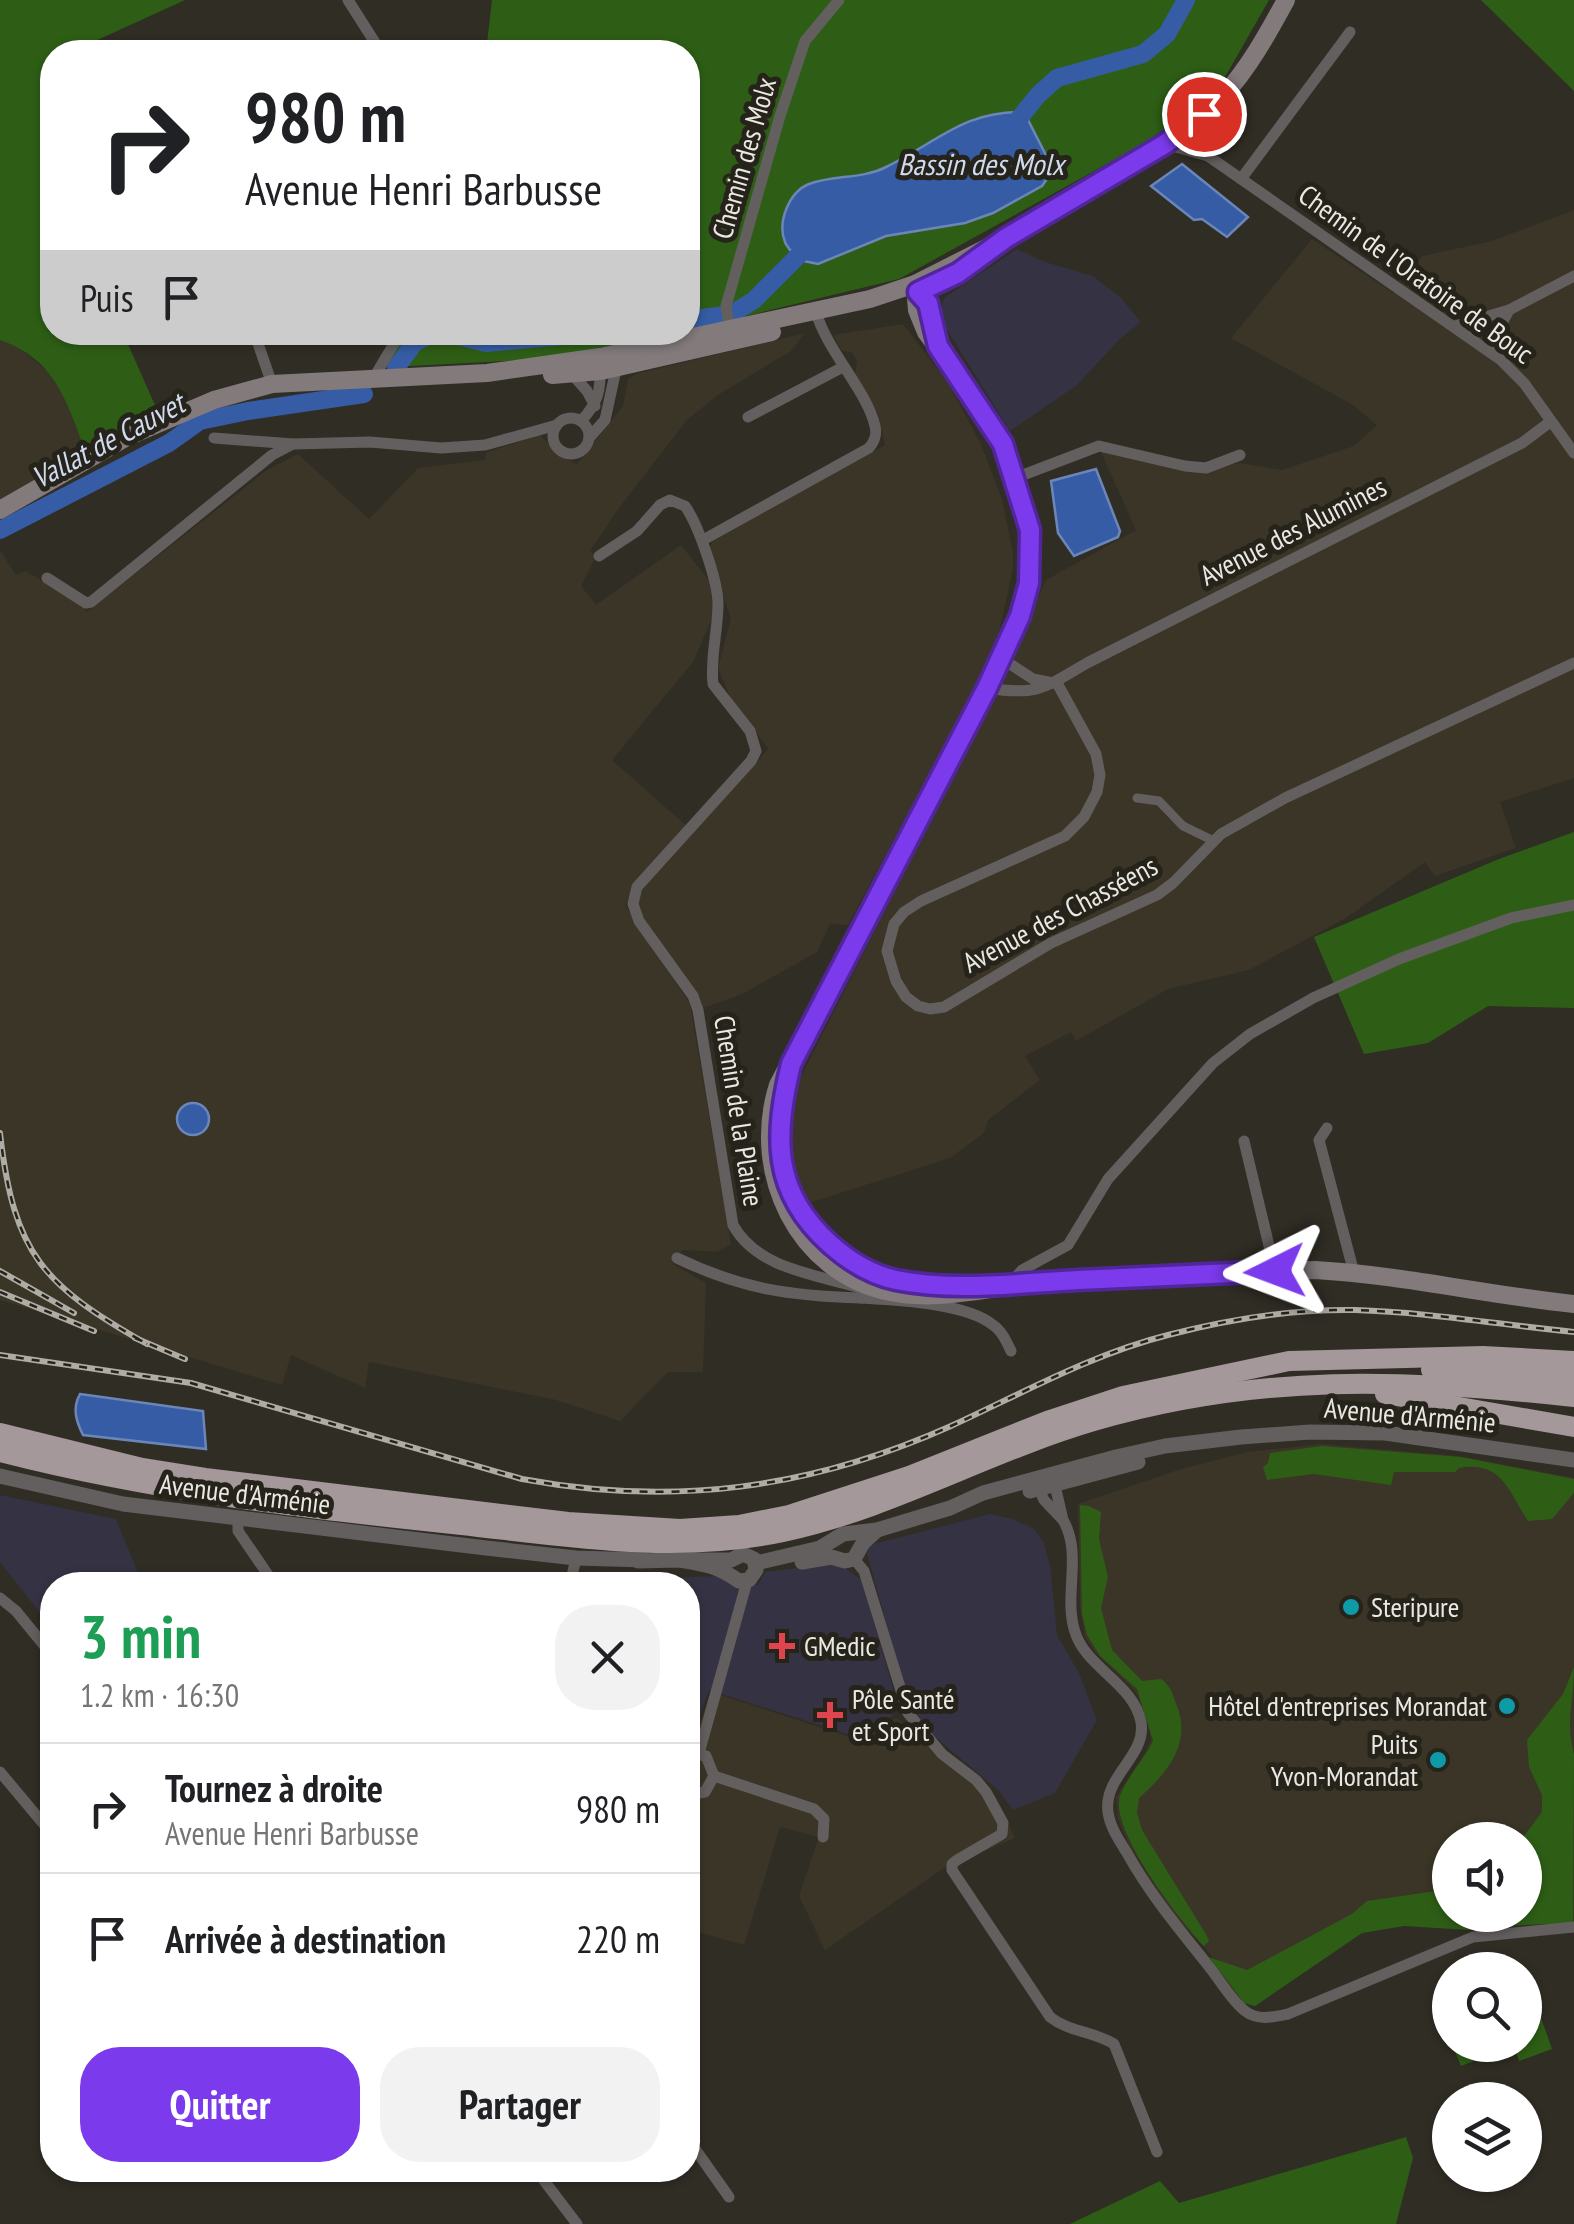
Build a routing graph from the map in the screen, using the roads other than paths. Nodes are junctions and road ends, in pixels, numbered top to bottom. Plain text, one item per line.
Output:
1 (348, 0) edge
2 (839, 0) edge
3 (1286, 0) edge
4 (1350, 32) dead end
5 (374, 40) edge
6 (1204, 114) junction
7 (1165, 144) junction
8 (1208, 156) junction
9 (1241, 178) junction
10 (1574, 276) edge
11 (916, 288) junction
12 (1509, 310) junction
13 (817, 318) junction
14 (729, 325) junction
15 (1455, 326) junction
16 (700, 334) edge
17 (258, 345) edge
18 (393, 345) edge
19 (664, 345) edge
20 (1488, 350) junction
21 (609, 362) junction
22 (843, 367) junction
23 (487, 373) junction
24 (572, 374) junction
25 (373, 379) junction
26 (272, 384) junction
27 (595, 406) junction
28 (748, 417) dead end
29 (581, 421) junction
30 (1550, 422) junction
31 (557, 425) junction
32 (214, 438) dead end
33 (589, 438) junction
34 (293, 444) junction
35 (1574, 453) edge
36 (1240, 456) dead end
37 (1016, 478) junction
38 (0, 510) edge
39 (703, 540) junction
40 (599, 556) dead end
41 (47, 578) dead end
42 (1001, 658) junction
43 (1574, 663) edge
44 (1057, 683) junction
45 (987, 688) junction
46 (1137, 798) dead end
47 (1214, 841) junction
48 (1574, 905) edge
49 (1327, 1128) dead end
50 (1244, 1141) dead end
51 (677, 1258) dead end
52 (1275, 1271) junction
53 (1354, 1273) junction
54 (865, 1285) junction
55 (1009, 1286) junction
56 (1574, 1304) edge
57 (1011, 1350) dead end
58 (1574, 1361) edge
59 (1226, 1373) junction
60 (1574, 1380) edge
61 (1243, 1390) junction
62 (1574, 1397) edge
63 (1574, 1427) edge
64 (0, 1432) edge
65 (1574, 1450) edge
66 (0, 1452) edge
67 (1551, 1455) junction
68 (1574, 1460) edge
69 (0, 1476) edge
70 (1054, 1479) junction
71 (1036, 1484) junction
72 (238, 1518) junction
73 (1063, 1520) junction
74 (848, 1548) junction
75 (576, 1561) junction
76 (730, 1566) junction
77 (756, 1567) junction
78 (264, 1572) edge
79 (573, 1572) edge
80 (746, 1585) dead end
81 (0, 1598) edge
82 (40, 1640) edge
83 (700, 1734) edge
84 (700, 1756) edge
85 (0, 1773) edge
86 (714, 1776) junction
87 (700, 1793) edge
88 (40, 1820) edge
89 (823, 1837) dead end
90 (1574, 1927) edge
91 (1157, 2152) dead end
92 (700, 2156) edge
93 (545, 2182) edge
94 (729, 2197) dead end
95 (576, 2224) edge

1 - 5 street
2 - 14 street, Chemin des Molx
3 - 6 main road
4 - 9 street
6 - 7 main road
6 - 8 street
7 - 8 street, Chemin de l'Oratoire de Bouc
7 - 11 main road
8 - 9 street, Chemin de l'Oratoire de Bouc
9 - 15 street, Chemin de l'Oratoire de Bouc
10 - 12 street
11 - 13 main road
11 - 37 main road
12 - 15 street
12 - 20 street
13 - 14 main road
13 - 22 street
14 - 16 main road
15 - 20 street, Chemin de l'Oratoire de Bouc
17 - 26 street
18 - 25 street
19 - 21 main road
20 - 30 street, Chemin de l'Oratoire de Bouc
21 - 23 main road
21 - 24 main road
21 - 27 street
21 - 33 street
22 - 28 street
22 - 39 street
23 - 24 main road
23 - 25 main road
24 - 27 street
25 - 26 main road
26 - 38 main road
27 - 29 street
29 - 31 street
29 - 33 street
30 - 35 street, Chemin de l'Oratoire de Bouc
30 - 44 street, Avenue des Alumines
31 - 33 street
31 - 34 street
32 - 34 street
34 - 41 street
36 - 37 street
37 - 42 main road
39 - 40 street
39 - 54 street, Chemin de la Plaine
42 - 44 street
42 - 45 main road
43 - 47 street, Avenue des Chasséens
44 - 45 street, Avenue des Alumines
44 - 47 street, Avenue des Chasséens
45 - 54 main road
46 - 47 street
48 - 55 street
49 - 53 street
50 - 52 street
51 - 54 street
52 - 53 main road
52 - 55 main road
53 - 56 main road
54 - 55 main road
54 - 57 street
58 - 59 highway
59 - 60 highway
59 - 64 highway
61 - 62 highway
61 - 63 highway
61 - 66 highway
65 - 67 street, Avenue d'Arménie
67 - 68 street, Avenue d'Arménie
67 - 70 street, Avenue d'Arménie
69 - 72 street, Avenue d'Arménie
70 - 71 street, Avenue d'Arménie
70 - 73 street
71 - 73 street
71 - 74 street, Avenue d'Arménie
72 - 75 street, Avenue d'Arménie
72 - 78 street
73 - 90 street
74 - 77 street, Avenue d'Arménie
74 - 91 street
75 - 76 street, Avenue d'Arménie
75 - 79 street
76 - 77 street
76 - 77 street
80 - 83 street
81 - 82 street
84 - 86 street
85 - 88 street
86 - 87 street
86 - 89 street
92 - 94 street
93 - 95 street

